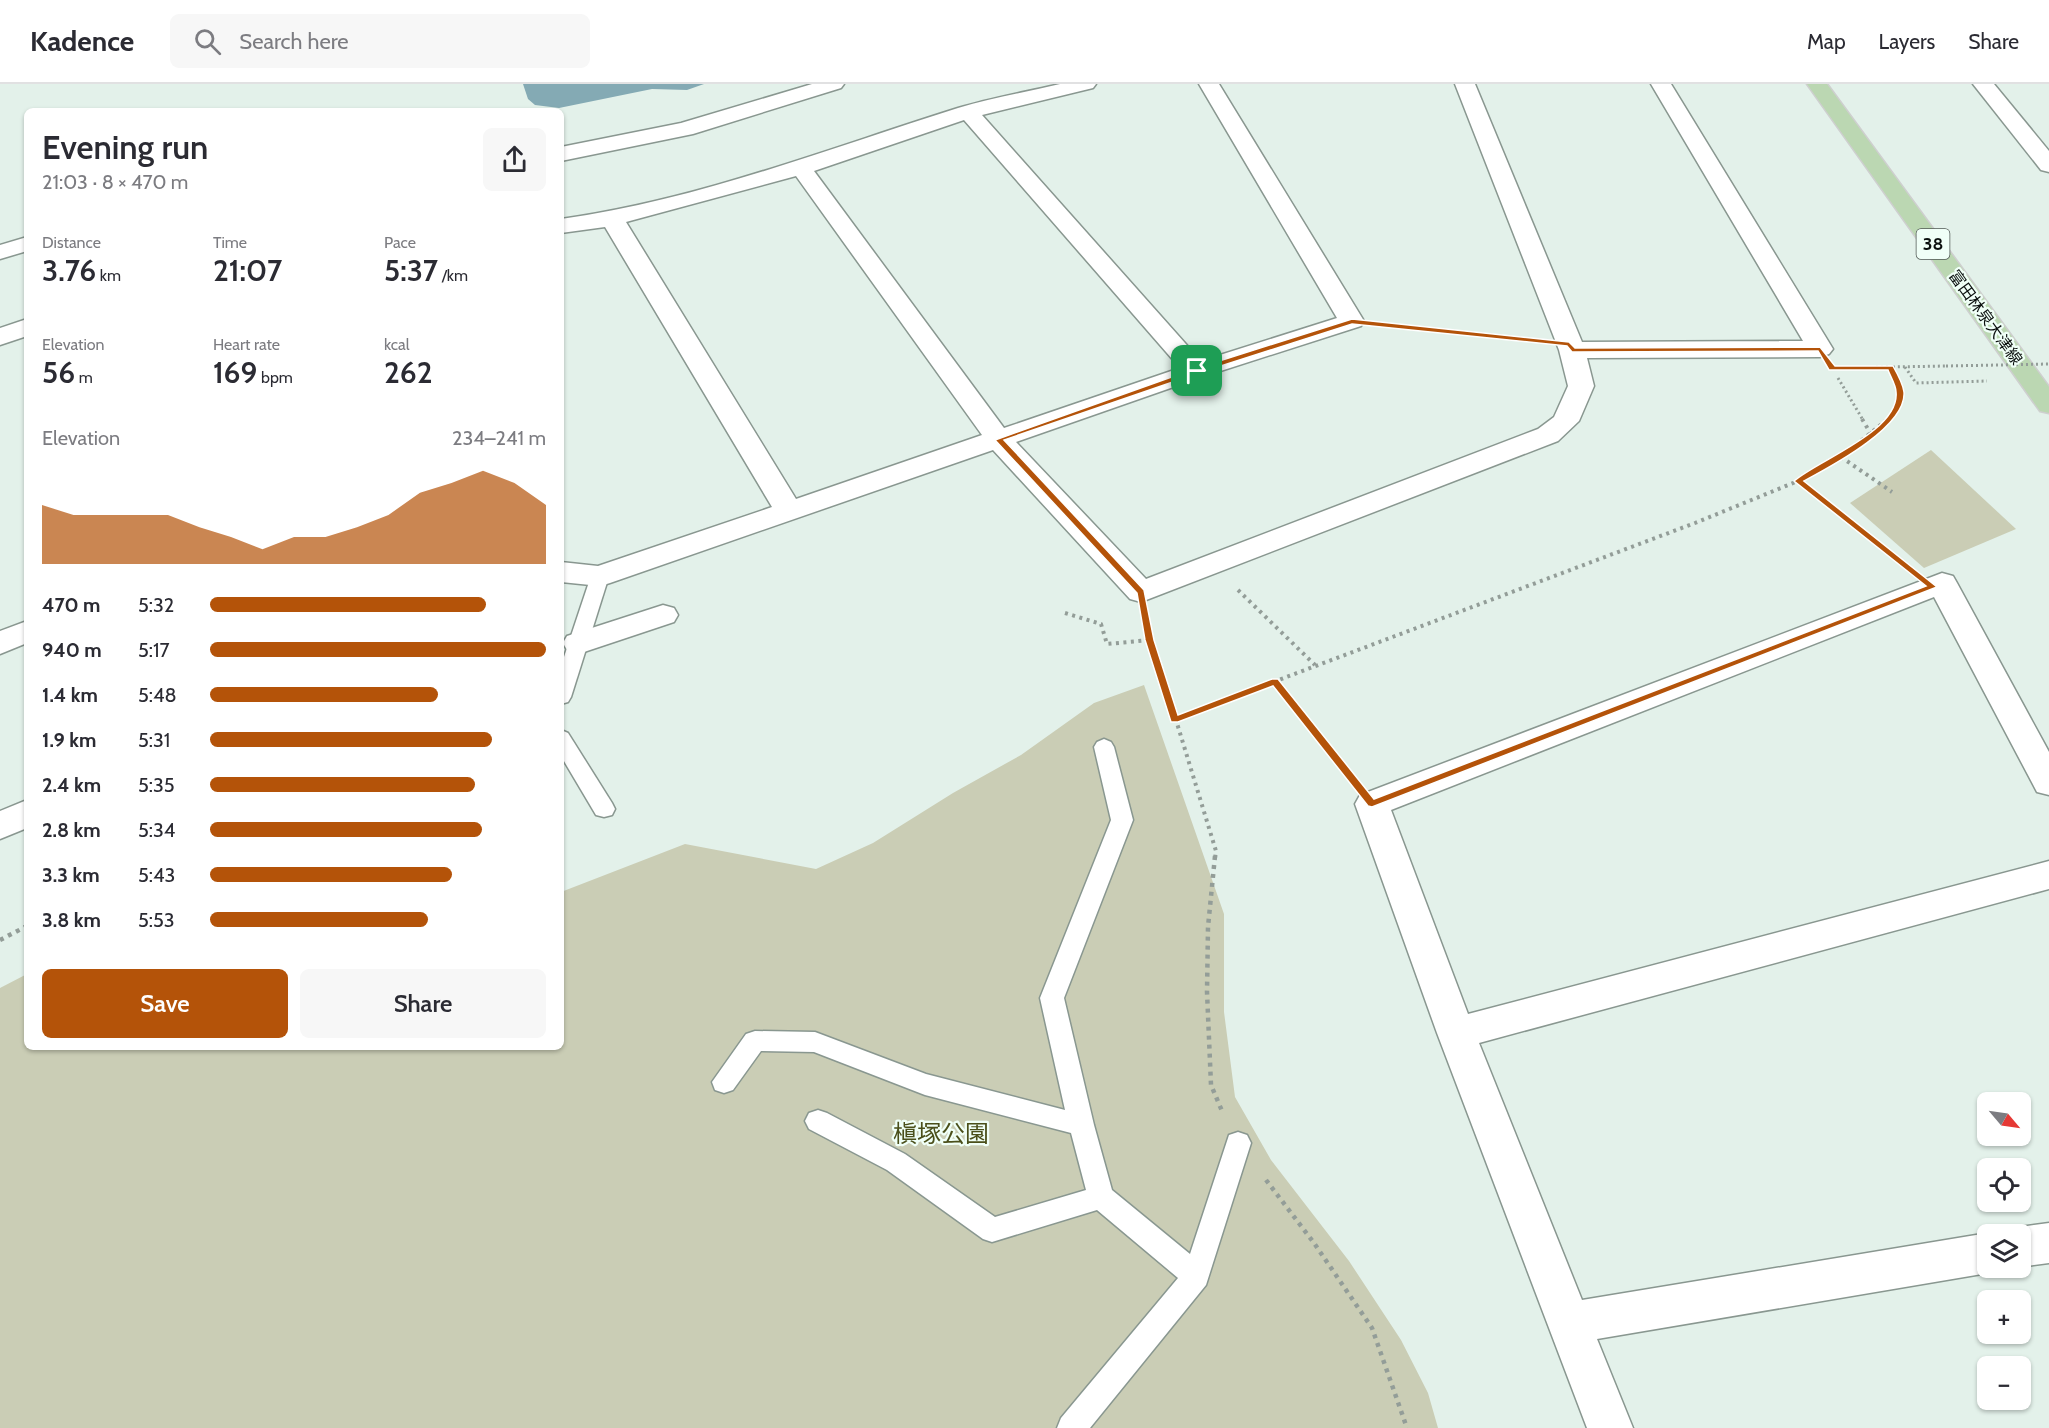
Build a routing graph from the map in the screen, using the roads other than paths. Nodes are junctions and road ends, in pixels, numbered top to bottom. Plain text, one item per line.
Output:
1 (834, 84) edge
2 (1086, 84) edge
3 (1209, 84) edge
4 (1465, 84) edge
5 (1661, 84) edge
6 (1817, 84) edge
7 (1983, 84) edge
8 (968, 112) junction
9 (564, 153) edge
10 (2049, 165) edge
11 (801, 168) junction
12 (612, 219) junction
13 (564, 226) edge
14 (24, 245) edge
15 (0, 252) edge
16 (24, 328) edge
17 (0, 337) edge
18 (1571, 347) junction
19 (1197, 371) junction
20 (2049, 405) edge
21 (999, 440) junction
22 (789, 511) junction
23 (564, 572) edge
24 (600, 576) junction
25 (663, 615) dead end
26 (24, 632) edge
27 (0, 643) edge
28 (578, 643) junction
29 (564, 688) edge
30 (564, 743) edge
31 (1104, 747) dead end
32 (2049, 783) edge
33 (604, 809) dead end
34 (24, 814) edge
35 (0, 826) edge
36 (2049, 875) edge
37 (1456, 1033) junction
38 (724, 1082) dead end
39 (818, 1121) dead end
40 (1081, 1125) junction
41 (1238, 1143) road end
42 (1101, 1197) junction
43 (2049, 1243) edge
44 (2031, 1245) edge
45 (1977, 1255) edge
46 (1196, 1276) junction
47 (1569, 1323) junction
48 (1071, 1428) edge
49 (1610, 1428) edge

1 - 9 street
2 - 8 street
3 - 19 street
4 - 18 street
5 - 18 street
6 - 20 main road, 富田林泉大津線 / 38
7 - 10 street
8 - 11 street
8 - 19 street
11 - 12 street
11 - 21 street
12 - 13 street
12 - 22 street
14 - 15 street
16 - 17 street
18 - 21 street
19 - 21 street
21 - 22 street
22 - 24 street
23 - 24 street
24 - 28 lane
25 - 28 street
26 - 27 street
28 - 29 lane
30 - 33 lane
31 - 40 lane
32 - 37 street
34 - 35 street
36 - 37 street
37 - 47 street
38 - 40 lane
39 - 42 lane
40 - 42 lane
41 - 46 lane
42 - 46 lane
43 - 44 street
45 - 47 street
46 - 48 lane
47 - 49 street

